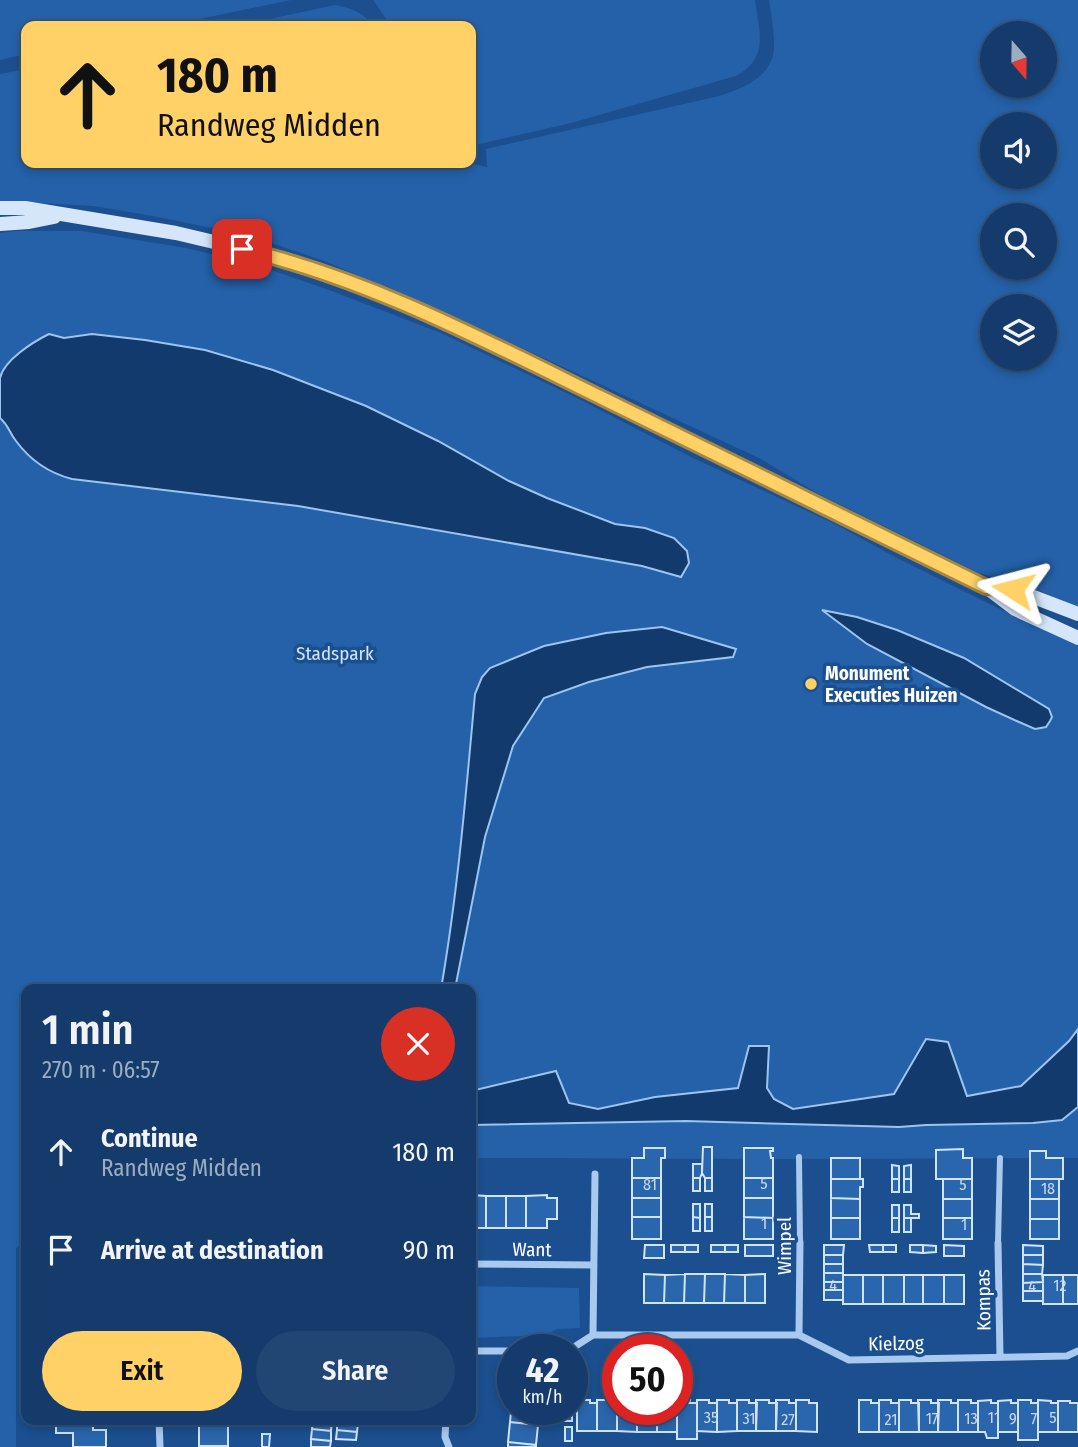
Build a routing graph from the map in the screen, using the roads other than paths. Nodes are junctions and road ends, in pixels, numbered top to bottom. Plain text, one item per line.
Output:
1 (0, 208) edge
2 (66, 215) junction
3 (0, 224) edge
4 (986, 587) junction
5 (1078, 614) edge
6 (1078, 638) edge
7 (799, 1157) dead end
8 (1000, 1158) dead end
9 (595, 1174) dead end
10 (800, 1242) joint
11 (998, 1243) joint
12 (476, 1264) edge
13 (594, 1265) junction
14 (593, 1335) junction
15 (799, 1335) junction
16 (588, 1338) edge
17 (476, 1351) edge
18 (497, 1351) edge
19 (1078, 1351) edge
20 (1000, 1356) junction
21 (159, 1425) edge
22 (446, 1425) edge
23 (159, 1447) edge
24 (449, 1447) edge

1 - 2 main road
2 - 3 main road
2 - 4 main road
4 - 5 main road
4 - 6 main road
7 - 10 street, Wimpel
8 - 11 street
9 - 13 street
10 - 15 street, Wimpel
11 - 20 street, Kompas
12 - 13 street, Want
13 - 14 street
14 - 15 street, Kielzog
14 - 16 street
15 - 20 street, Kielzog
17 - 18 street
19 - 20 street, Kielzog
21 - 23 street
22 - 24 street

